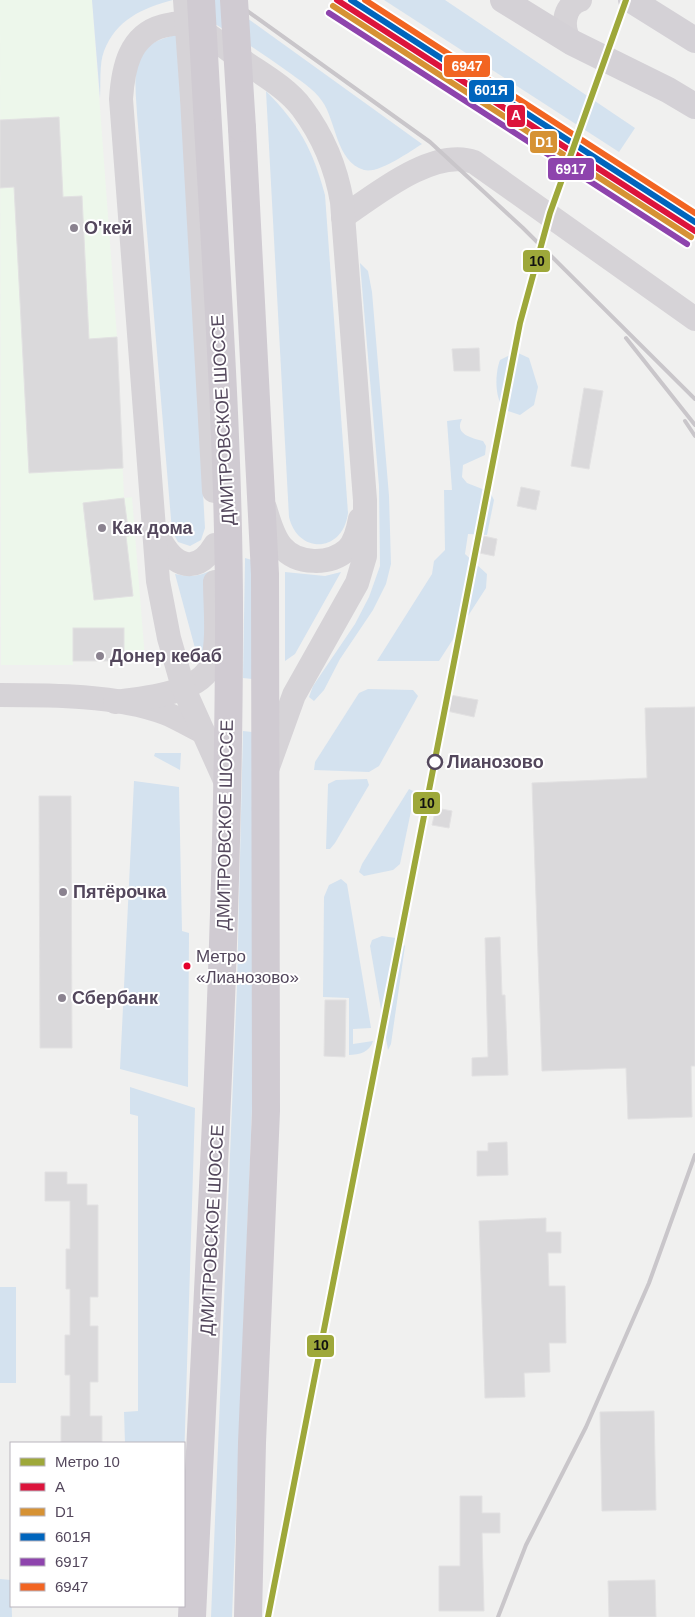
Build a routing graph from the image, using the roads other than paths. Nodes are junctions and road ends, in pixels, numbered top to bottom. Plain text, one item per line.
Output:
1 (186, 0) edge
2 (201, 0) edge
3 (234, 0) edge
4 (503, 0) edge
5 (532, 0) edge
6 (580, 0) edge
7 (630, 1) edge
8 (566, 40) junction
9 (695, 40) edge
10 (200, 103) junction
11 (695, 106) edge
12 (343, 217) junction
13 (695, 319) edge
14 (365, 500) junction
15 (263, 503) junction
16 (154, 523) junction
17 (216, 546) junction
18 (184, 687) junction
19 (0, 695) edge
20 (115, 702) junction
21 (203, 732) junction
22 (265, 774) junction
23 (226, 785) junction
24 (192, 1617) edge
25 (248, 1617) edge

1 - 10 street, bridge
2 - 10 main road, ДМИТРОВСКОЕ ШОССЕ, bridge
3 - 15 main road, ДМИТРОВСКОЕ ШОССЕ, bridge
4 - 8 main road
5 - 8 main road
6 - 8 street
7 - 9 main road
8 - 11 main road
10 - 17 street
10 - 23 main road, ДМИТРОВСКОЕ ШОССЕ
12 - 13 street
12 - 14 street, ДМИТРОВСКОЕ ШОССЕ
12 - 16 street, ДМИТРОВСКОЕ ШОССЕ
14 - 15 street, ДМИТРОВСКОЕ ШОССЕ
14 - 22 street, ДМИТРОВСКОЕ ШОССЕ
15 - 22 main road, ДМИТРОВСКОЕ ШОССЕ
16 - 17 street
16 - 18 street
17 - 18 street
18 - 20 street
18 - 21 street
19 - 20 street
20 - 21 street
21 - 23 street
22 - 25 main road, ДМИТРОВСКОЕ ШОССЕ
23 - 24 main road, ДМИТРОВСКОЕ ШОССЕ

